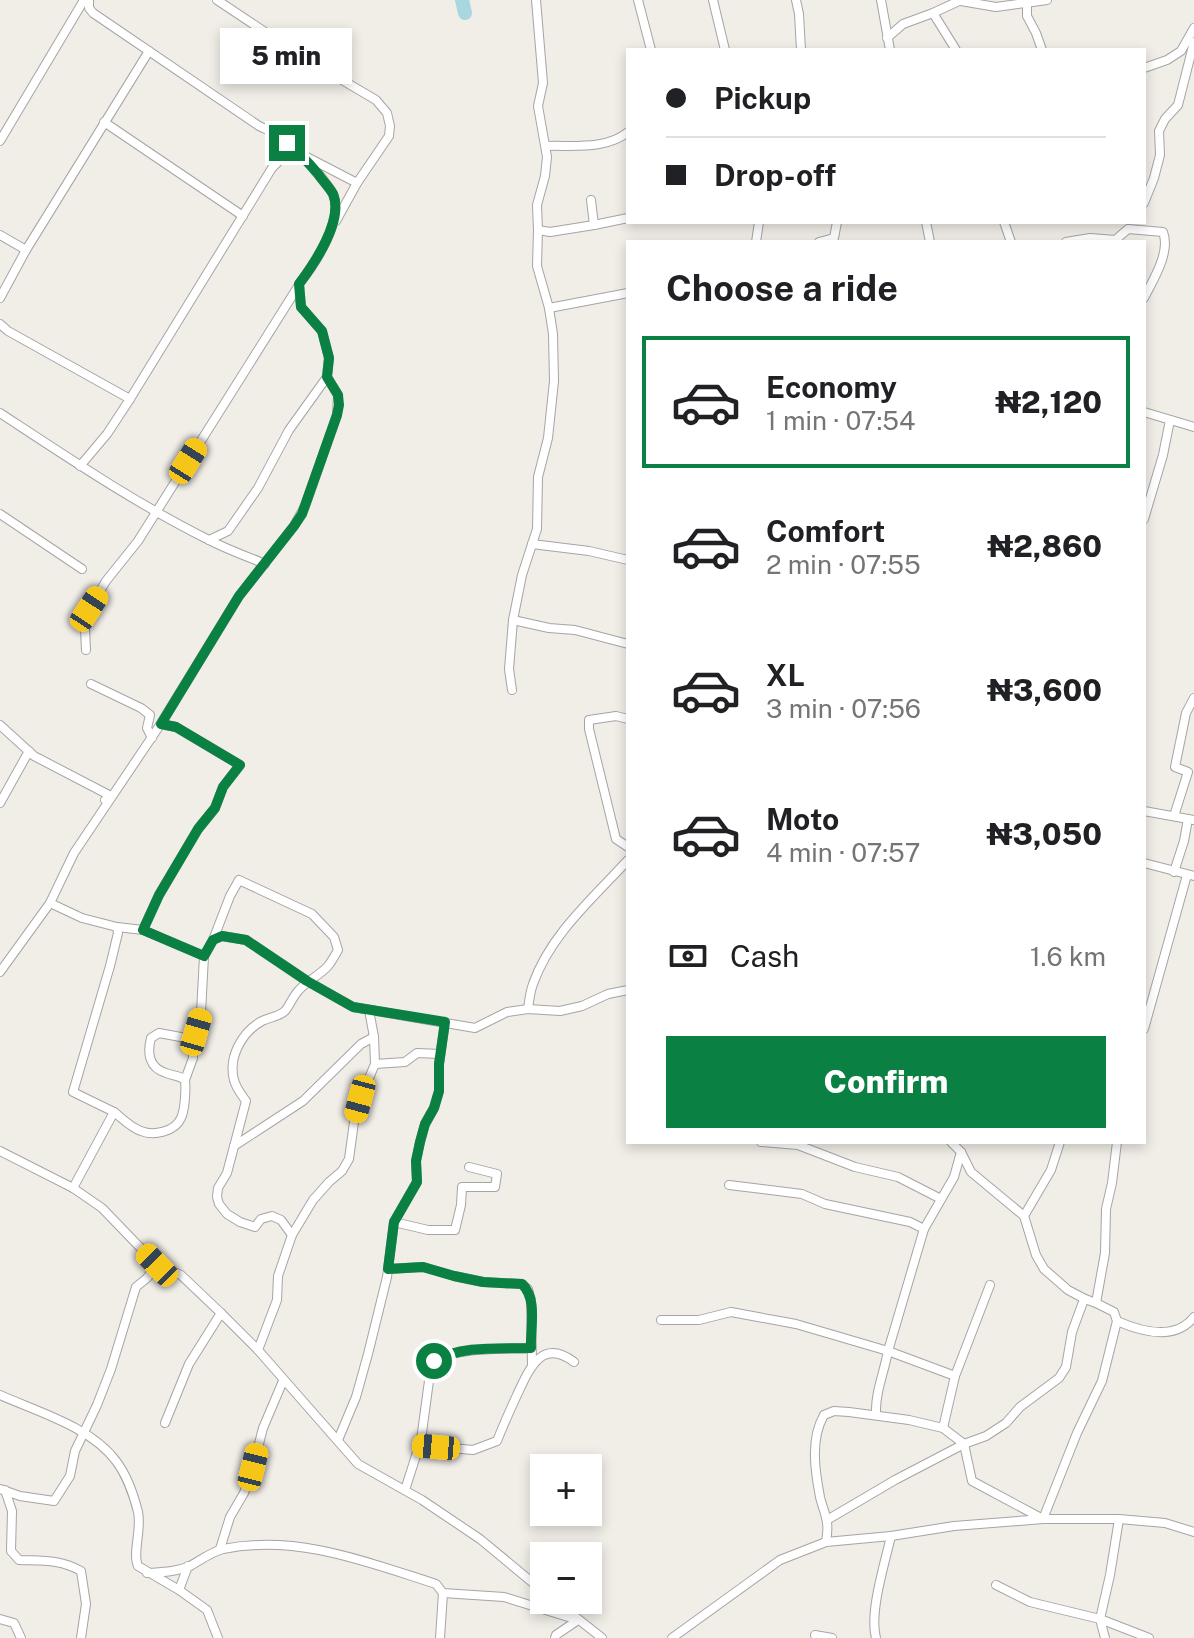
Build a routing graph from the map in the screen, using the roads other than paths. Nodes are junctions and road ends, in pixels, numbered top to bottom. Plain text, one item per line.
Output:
1 (87, 0) edge
2 (217, 0) edge
3 (536, 0) edge
4 (638, 0) edge
5 (713, 0) edge
6 (796, 0) edge
7 (881, 0) edge
8 (961, 0) edge
9 (1047, 0) edge
10 (1027, 1) edge
11 (933, 13) junction
12 (1194, 28) edge
13 (887, 38) junction
14 (1194, 42) edge
15 (650, 48) edge
16 (725, 48) edge
17 (801, 48) edge
18 (890, 48) edge
19 (955, 48) edge
20 (1041, 48) edge
21 (149, 51) junction
22 (1146, 67) edge
23 (104, 122) junction
24 (626, 134) edge
25 (0, 141) edge
26 (287, 143) junction
27 (546, 146) junction
28 (303, 155) junction
29 (357, 183) junction
30 (1146, 198) edge
31 (591, 200) dead end
32 (243, 216) junction
33 (626, 218) edge
34 (837, 224) edge
35 (594, 225) junction
36 (1131, 226) edge
37 (331, 230) junction
38 (538, 230) junction
39 (0, 235) edge
40 (826, 240) edge
41 (1078, 240) edge
42 (1106, 240) edge
43 (1115, 240) edge
44 (26, 250) junction
45 (299, 284) junction
46 (626, 293) edge
47 (1146, 294) edge
48 (0, 298) edge
49 (549, 308) junction
50 (0, 324) edge
51 (327, 377) junction
52 (130, 399) junction
53 (0, 413) edge
54 (1146, 413) edge
55 (1170, 420) junction
56 (1194, 427) edge
57 (80, 466) junction
58 (157, 511) junction
59 (1146, 512) edge
60 (0, 514) edge
61 (209, 540) junction
62 (532, 544) junction
63 (626, 560) edge
64 (265, 564) junction
65 (82, 569) dead end
66 (513, 620) junction
67 (626, 643) edge
68 (86, 650) dead end
69 (91, 684) dead end
70 (512, 690) dead end
71 (1194, 698) edge
72 (626, 718) edge
73 (161, 724) junction
74 (0, 725) edge
75 (152, 738) junction
76 (29, 751) junction
77 (0, 803) edge
78 (1146, 811) edge
79 (1174, 816) junction
80 (1191, 819) edge
81 (626, 846) edge
82 (74, 853) junction
83 (626, 862) edge
84 (1146, 864) edge
85 (1174, 872) junction
86 (1191, 876) edge
87 (50, 903) junction
88 (117, 927) junction
89 (143, 930) junction
90 (213, 940) junction
91 (204, 956) junction
92 (0, 972) edge
93 (307, 981) junction
94 (626, 990) edge
95 (528, 1009) junction
96 (369, 1010) junction
97 (445, 1022) junction
98 (1146, 1022) edge
99 (192, 1037) junction
100 (374, 1037) junction
101 (440, 1054) junction
102 (375, 1064) junction
103 (185, 1080) junction
104 (114, 1112) junction
105 (786, 1144) edge
106 (953, 1144) edge
107 (1059, 1144) edge
108 (1117, 1144) edge
109 (234, 1146) junction
110 (0, 1151) edge
111 (961, 1152) junction
112 (469, 1167) dead end
113 (729, 1185) dead end
114 (73, 1188) junction
115 (941, 1199) junction
116 (1024, 1216) junction
117 (394, 1222) junction
118 (924, 1229) junction
119 (292, 1235) junction
120 (157, 1265) junction
121 (388, 1269) junction
122 (990, 1285) dead end
123 (1085, 1299) junction
124 (1096, 1303) junction
125 (221, 1313) junction
126 (1194, 1317) edge
127 (661, 1320) dead end
128 (1117, 1321) junction
129 (531, 1348) junction
130 (258, 1350) junction
131 (888, 1351) junction
132 (574, 1362) dead end
133 (532, 1366) junction
134 (955, 1376) junction
135 (283, 1381) junction
136 (0, 1395) edge
137 (876, 1414) junction
138 (165, 1423) dead end
139 (943, 1428) junction
140 (85, 1433) junction
141 (338, 1440) junction
142 (964, 1444) junction
143 (419, 1445) junction
144 (3, 1490) edge
145 (405, 1490) junction
146 (1043, 1519) junction
147 (1119, 1519) junction
148 (827, 1520) junction
149 (1194, 1532) edge
150 (891, 1536) junction
151 (826, 1542) junction
152 (220, 1549) junction
153 (188, 1566) junction
154 (147, 1573) junction
155 (530, 1580) edge
156 (996, 1585) dead end
157 (179, 1590) junction
158 (443, 1593) junction
159 (571, 1614) edge
160 (0, 1619) edge
161 (1100, 1619) junction
162 (578, 1620) junction
163 (815, 1635) dead end
164 (21, 1638) edge
165 (81, 1638) edge
166 (218, 1638) edge
167 (440, 1638) edge
168 (555, 1638) edge
169 (602, 1638) edge
170 (672, 1638) edge
171 (832, 1638) edge
172 (876, 1638) edge
173 (1105, 1638) edge
174 (1149, 1638) edge

1 - 21 street
1 - 25 street
2 - 29 street
3 - 27 street
4 - 15 street
5 - 16 street
6 - 17 street
7 - 13 street
8 - 10 street
8 - 11 street
9 - 10 street
10 - 20 street
11 - 13 street
11 - 19 street
12 - 22 street
13 - 18 street
14 - 30 street
21 - 23 street
21 - 26 street
23 - 32 street
23 - 44 street
24 - 27 street
26 - 28 street
26 - 32 street
27 - 38 street
28 - 29 street
28 - 37 street
29 - 37 street
31 - 35 street
32 - 52 street
33 - 35 street
34 - 40 street
35 - 38 street
36 - 43 street
36 - 47 street
37 - 45 street
38 - 49 street
39 - 44 street
41 - 42 street
44 - 48 street
45 - 51 street
45 - 58 street
46 - 49 street
49 - 62 street
50 - 52 street
51 - 61 street
51 - 64 street
52 - 57 street
53 - 57 street
54 - 55 street
55 - 56 street
55 - 59 street
57 - 58 street
58 - 61 street
58 - 68 street
60 - 65 street
61 - 64 street
62 - 63 street
62 - 66 street
64 - 73 street
66 - 67 street
66 - 70 street
69 - 75 street
71 - 79 street
72 - 81 street
73 - 75 street
73 - 89 street
74 - 76 street
75 - 82 street
76 - 77 street
76 - 82 street
78 - 79 street
79 - 80 street
80 - 85 street
82 - 87 street
83 - 95 street
84 - 85 street
85 - 86 street
86 - 98 street
87 - 88 street
87 - 92 street
88 - 89 street
88 - 104 street
89 - 91 street
90 - 91 street
90 - 93 street
90 - 93 street
91 - 99 street
93 - 96 street
93 - 109 street
94 - 95 street
95 - 97 street
96 - 97 street
96 - 100 street
97 - 101 street
99 - 103 street
99 - 103 street
100 - 102 street
100 - 109 street
101 - 102 street
101 - 117 street
102 - 119 street
103 - 104 street
104 - 114 street
105 - 115 street
106 - 111 street
107 - 116 street
108 - 124 street
109 - 119 street
110 - 114 street
111 - 115 street
111 - 116 street
112 - 117 street
113 - 118 street
114 - 120 street
115 - 118 street
116 - 123 street
117 - 121 street
118 - 131 street
119 - 130 street
120 - 125 street
120 - 140 street
121 - 129 street
121 - 141 street
122 - 134 street
123 - 124 street
123 - 142 street
124 - 128 street
125 - 130 street
125 - 138 street
126 - 128 street
127 - 131 street
128 - 146 street
129 - 133 street
129 - 143 street
130 - 135 street
131 - 134 street
131 - 137 street
132 - 133 street
133 - 143 street
134 - 139 street
135 - 141 street
135 - 152 street
136 - 140 street
137 - 139 street
137 - 148 street
139 - 142 street
140 - 144 street
140 - 154 street
141 - 145 street
142 - 146 street
142 - 148 street
143 - 145 street
144 - 165 street
145 - 155 street
146 - 147 street
146 - 150 street
147 - 149 street
147 - 161 street
148 - 151 street
150 - 151 street
150 - 172 street
151 - 170 street
152 - 153 street
152 - 158 street
153 - 154 street
153 - 157 street
154 - 157 street
156 - 161 street
157 - 166 street
158 - 162 street
158 - 167 street
159 - 162 street
160 - 164 street
161 - 173 street
161 - 174 street
162 - 168 street
162 - 169 street
163 - 171 street

